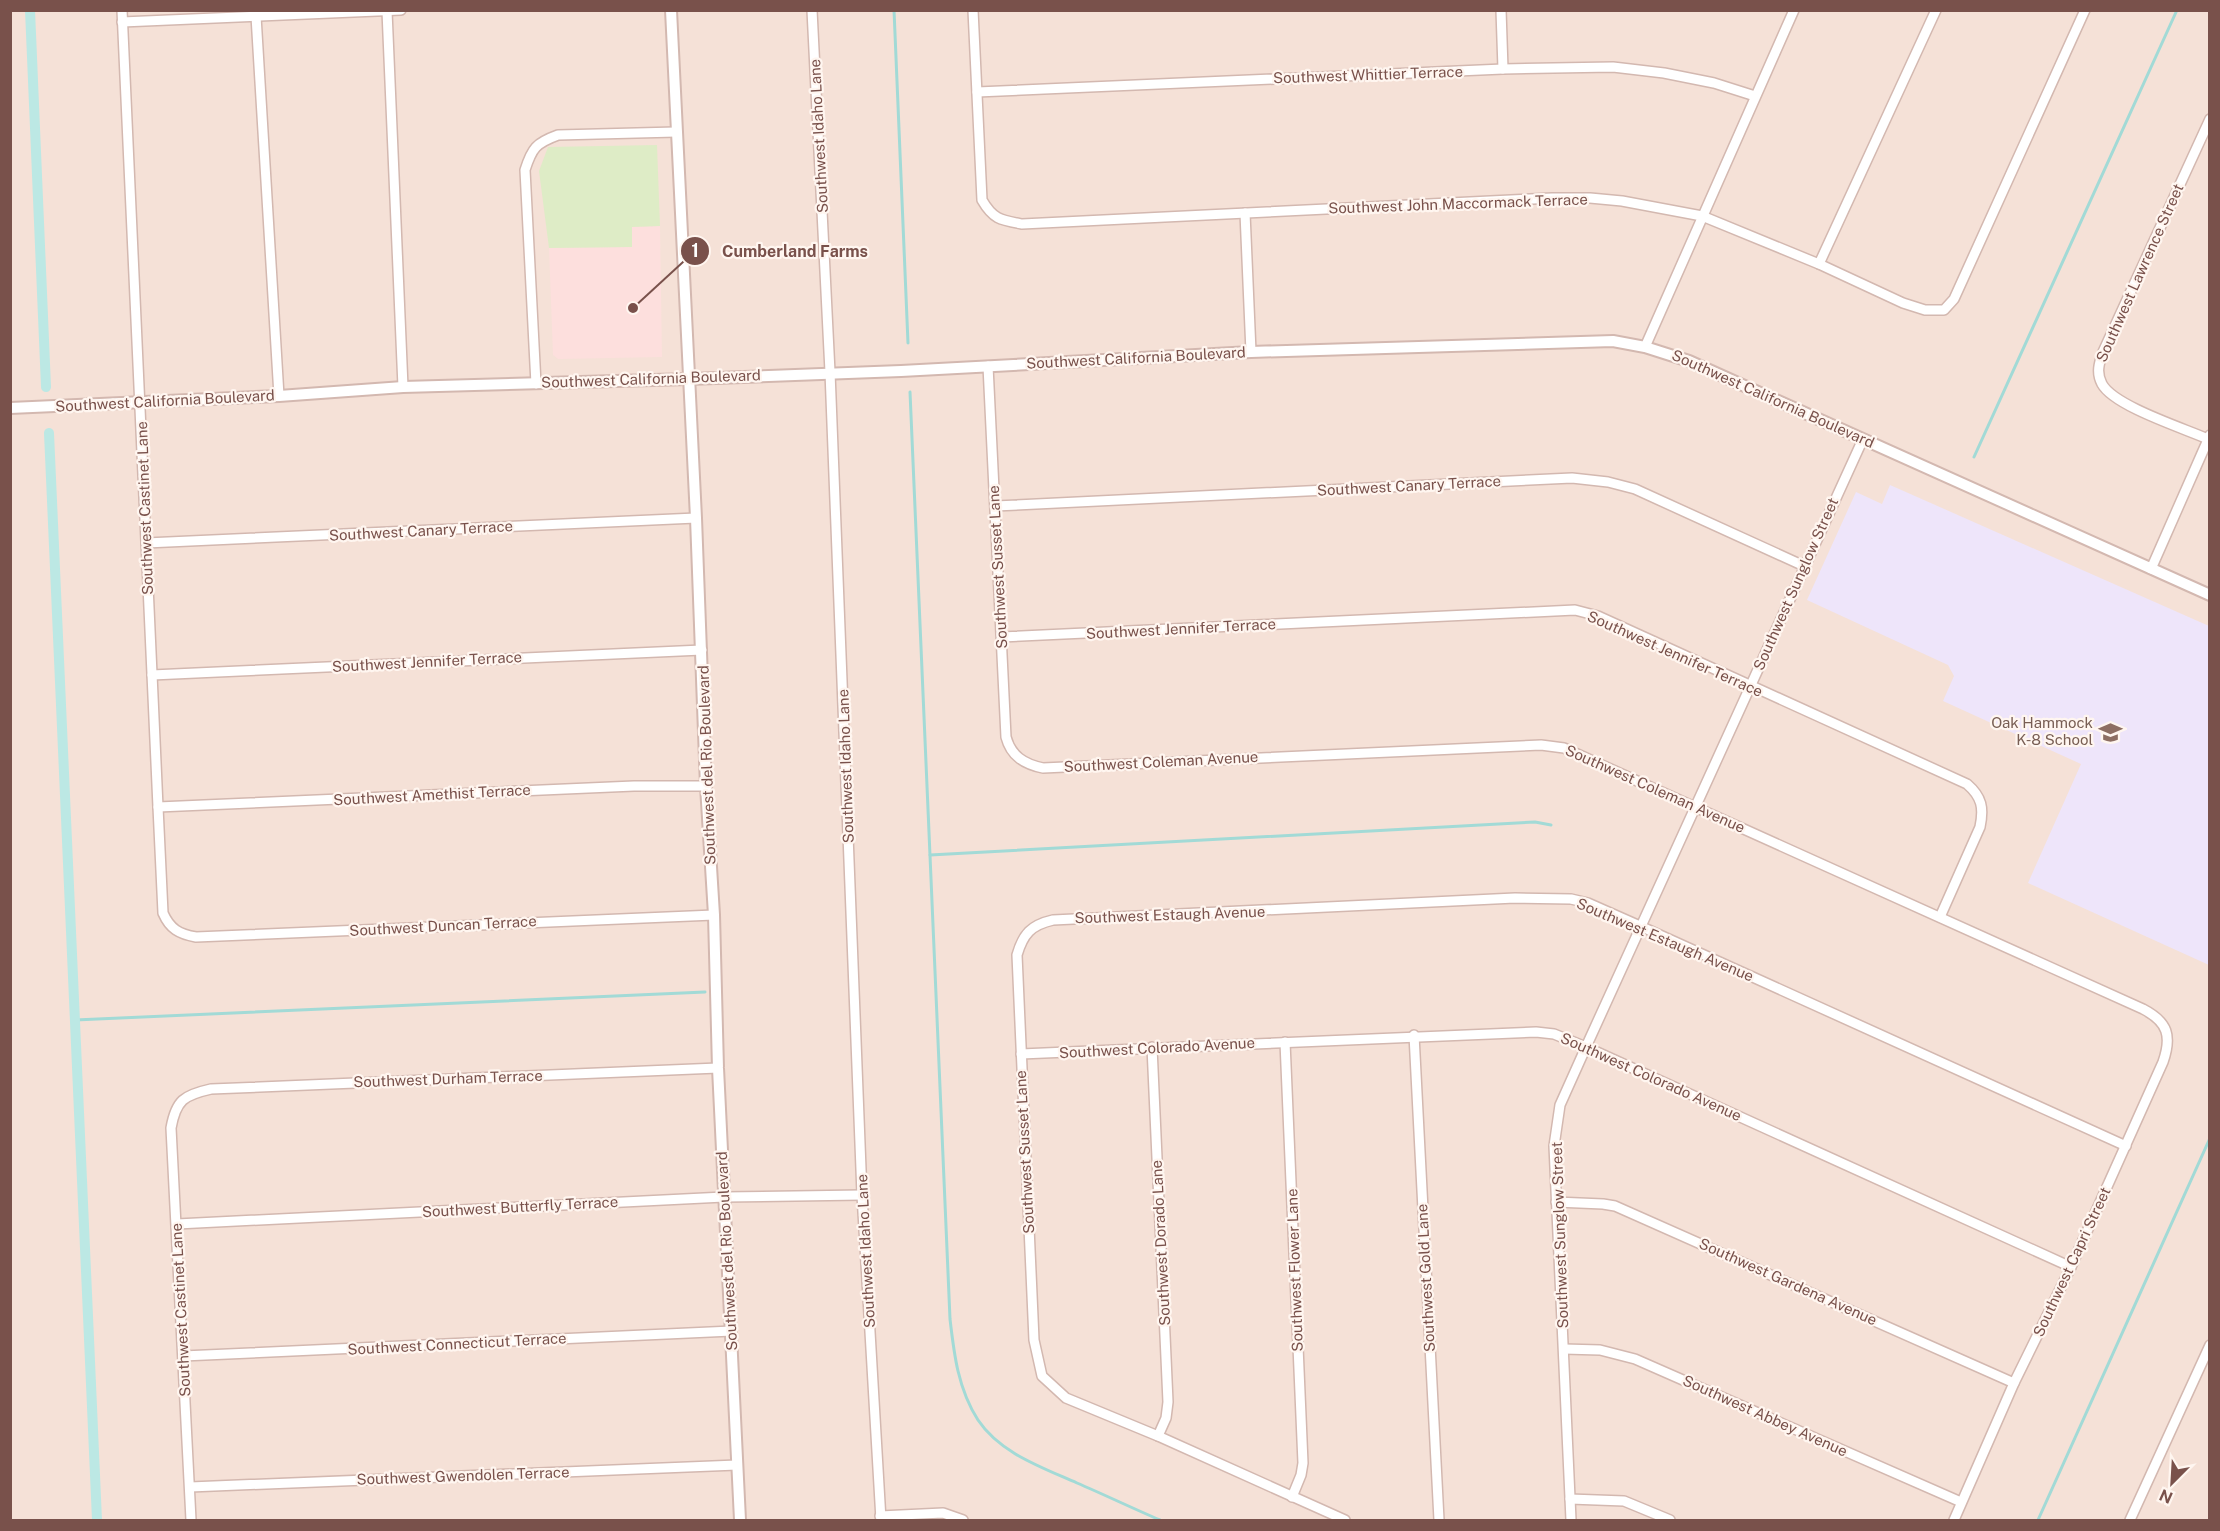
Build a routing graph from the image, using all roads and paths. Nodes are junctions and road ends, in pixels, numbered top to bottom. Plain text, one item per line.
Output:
1 (122, 10) edge
2 (401, 10) edge
3 (671, 10) edge
4 (812, 10) edge
5 (973, 10) edge
6 (1502, 10) edge
7 (1794, 10) edge
8 (1936, 10) edge
9 (2085, 10) edge
10 (387, 11) edge
11 (255, 16) junction
12 (122, 22) junction
13 (1503, 69) junction
14 (978, 92) junction
15 (1755, 96) junction
16 (2210, 119) edge
17 (676, 132) junction
18 (1245, 213) junction
19 (1702, 216) junction
20 (1819, 264) junction
21 (1646, 347) junction
22 (1251, 352) junction
23 (988, 366) junction
24 (830, 372) junction
25 (688, 379) junction
26 (536, 384) junction
27 (403, 387) junction
28 (279, 396) junction
29 (141, 402) junction
30 (10, 408) edge
31 (2209, 437) edge
32 (1863, 439) junction
33 (995, 506) junction
34 (696, 518) junction
35 (146, 543) junction
36 (1804, 566) junction
37 (2151, 569) junction
38 (2210, 595) edge
39 (1002, 637) junction
40 (702, 650) junction
41 (152, 675) junction
42 (1750, 686) junction
43 (1022, 761) joint
44 (706, 786) junction
45 (158, 807) junction
46 (1695, 807) junction
47 (714, 915) junction
48 (1940, 917) junction
49 (1640, 926) junction
50 (174, 930) joint
51 (1028, 931) joint
52 (2143, 1009) joint
53 (1414, 1035) junction
54 (1285, 1042) junction
55 (1152, 1047) junction
56 (1586, 1047) junction
57 (1021, 1054) junction
58 (718, 1068) junction
59 (181, 1101) joint
60 (2126, 1146) junction
61 (862, 1195) junction
62 (724, 1197) junction
63 (1556, 1202) junction
64 (177, 1224) junction
65 (2071, 1267) junction
66 (732, 1331) junction
67 (2210, 1346) edge
68 (1564, 1349) junction
69 (183, 1356) junction
70 (2014, 1383) junction
71 (1158, 1436) junction
72 (737, 1465) junction
73 (190, 1487) junction
74 (1292, 1497) junction
75 (1570, 1499) junction
76 (1961, 1502) junction
77 (881, 1518) edge
78 (191, 1521) edge
79 (740, 1521) edge
80 (963, 1521) edge
81 (1345, 1521) edge
82 (1438, 1521) edge
83 (1571, 1521) edge
84 (1670, 1521) edge
85 (1954, 1521) edge
86 (2130, 1521) edge

1 - 12 street, Southwest Castinet Lane
2 - 10 street
3 - 17 street, Southwest del Rio Boulevard
4 - 24 street, Southwest Idaho Lane
5 - 14 street
6 - 13 street
7 - 15 street
8 - 20 street
9 - 20 street, Southwest John Maccormack Terrace
10 - 11 street
10 - 27 street
11 - 12 street
11 - 28 street
12 - 29 street, Southwest Castinet Lane
13 - 14 street, Southwest Whittier Terrace
13 - 15 street, Southwest Whittier Terrace
14 - 18 street, Southwest John Maccormack Terrace
15 - 19 street
16 - 31 street, Southwest Lawrence Street
17 - 25 street, Southwest del Rio Boulevard
17 - 26 street
18 - 19 street, Southwest John Maccormack Terrace
18 - 22 street
19 - 20 street, Southwest John Maccormack Terrace
19 - 21 street
21 - 22 street, Southwest California Boulevard
21 - 32 street, Southwest California Boulevard
22 - 23 street, Southwest California Boulevard
23 - 24 street, Southwest California Boulevard
23 - 33 street, Southwest Susset Lane
24 - 25 street, Southwest California Boulevard
24 - 61 street, Southwest Idaho Lane
25 - 26 street, Southwest California Boulevard
25 - 34 street, Southwest del Rio Boulevard
26 - 27 street, Southwest California Boulevard
27 - 28 street, Southwest California Boulevard
28 - 29 street, Southwest California Boulevard
29 - 30 street, Southwest California Boulevard
29 - 35 street, Southwest Castinet Lane
31 - 37 street
32 - 36 street, Southwest Sunglow Street
32 - 37 street, Southwest California Boulevard
33 - 36 street, Southwest Canary Terrace
33 - 39 street, Southwest Susset Lane
34 - 35 street, Southwest Canary Terrace
34 - 40 street, Southwest del Rio Boulevard
35 - 41 street, Southwest Castinet Lane
36 - 42 street, Southwest Sunglow Street
37 - 38 street, Southwest California Boulevard
39 - 42 street, Southwest Jennifer Terrace
39 - 43 street, Southwest Susset Lane
40 - 41 street, Southwest Jennifer Terrace
40 - 44 street, Southwest del Rio Boulevard
41 - 45 street, Southwest Castinet Lane
42 - 46 street, Southwest Sunglow Street
42 - 48 street, Southwest Jennifer Terrace
43 - 46 street, Southwest Coleman Avenue
44 - 45 street, Southwest Amethist Terrace
44 - 47 street, Southwest del Rio Boulevard
45 - 50 street, Southwest Castinet Lane
46 - 48 street, Southwest Coleman Avenue
46 - 49 street, Southwest Sunglow Street
47 - 50 street, Southwest Duncan Terrace
47 - 58 street, Southwest del Rio Boulevard
48 - 52 street, Southwest Coleman Avenue
49 - 51 street, Southwest Estaugh Avenue
49 - 56 street, Southwest Sunglow Street
49 - 60 street, Southwest Estaugh Avenue
51 - 57 street, Southwest Susset Lane
52 - 60 street, Southwest Capri Street
53 - 54 street, Southwest Colorado Avenue
53 - 56 street, Southwest Colorado Avenue
53 - 82 street, Southwest Gold Lane
54 - 55 street, Southwest Colorado Avenue
54 - 74 street, Southwest Flower Lane
55 - 57 street, Southwest Colorado Avenue
55 - 71 street, Southwest Dorado Lane
56 - 63 street, Southwest Sunglow Street
56 - 65 street, Southwest Colorado Avenue
57 - 71 street, Southwest Susset Lane
58 - 59 street, Southwest Durham Terrace
58 - 62 street, Southwest del Rio Boulevard
59 - 64 street, Southwest Castinet Lane
60 - 65 street, Southwest Capri Street
61 - 62 street, Southwest Butterfly Terrace
61 - 77 street, Southwest Idaho Lane
62 - 64 street, Southwest Butterfly Terrace
62 - 66 street, Southwest del Rio Boulevard
63 - 68 street, Southwest Sunglow Street
63 - 70 street, Southwest Gardena Avenue
64 - 69 street, Southwest Castinet Lane
65 - 70 street, Southwest Capri Street
66 - 69 street, Southwest Connecticut Terrace
66 - 72 street, Southwest del Rio Boulevard
67 - 86 street
68 - 75 street, Southwest Sunglow Street
68 - 76 street, Southwest Abbey Avenue
69 - 73 street, Southwest Castinet Lane
70 - 76 street, Southwest Capri Street
71 - 74 street
72 - 73 street, Southwest Gwendolen Terrace
72 - 79 street, Southwest del Rio Boulevard
73 - 78 street, Southwest Castinet Lane
74 - 81 street
75 - 83 street, Southwest Sunglow Street
75 - 84 street
76 - 85 street, Southwest Capri Street
77 - 80 street

